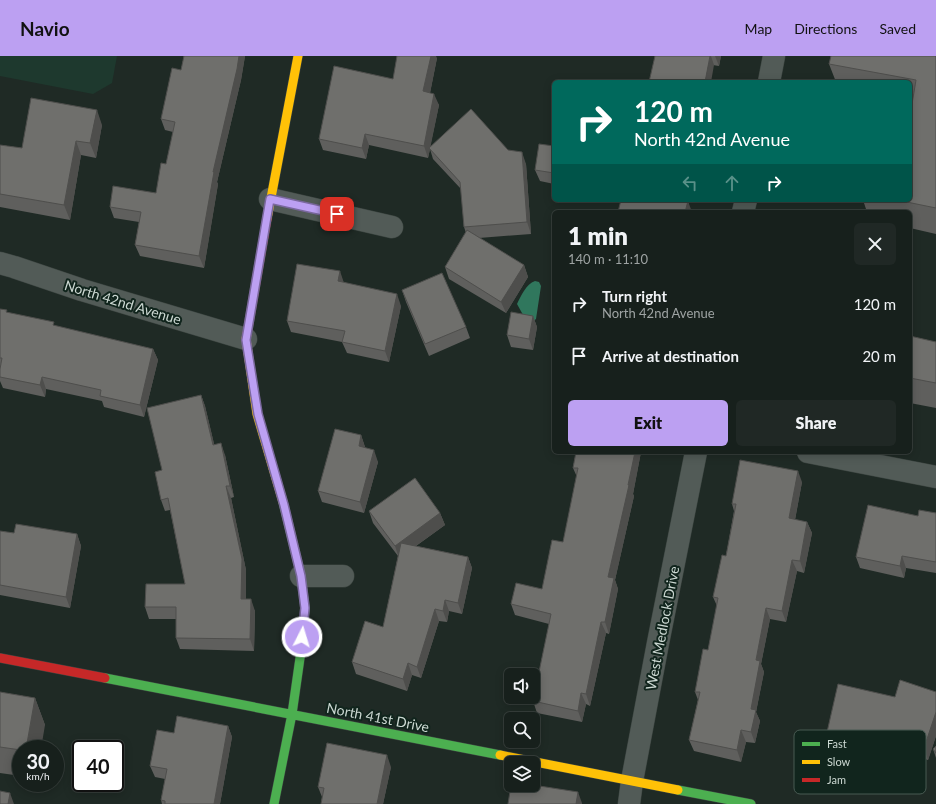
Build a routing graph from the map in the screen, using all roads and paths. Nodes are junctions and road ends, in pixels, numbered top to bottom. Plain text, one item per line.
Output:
1 (298, 56) edge
2 (774, 56) edge
3 (769, 80) edge
4 (270, 199) junction
5 (392, 227) dead end
6 (0, 264) edge
7 (246, 340) junction
8 (696, 454) edge
9 (818, 454) edge
10 (936, 478) edge
11 (301, 576) junction
12 (343, 576) dead end
13 (0, 658) edge
14 (292, 714) junction
15 (632, 781) junction
16 (274, 804) edge
17 (629, 804) edge
18 (751, 804) edge

1 - 4 street
2 - 3 street
4 - 5 street
4 - 7 street
6 - 7 street, North 42nd Avenue
7 - 11 street
8 - 15 street, West Medlock Drive
9 - 10 street
11 - 12 street
11 - 14 street
13 - 14 street, North 41st Drive
14 - 15 street, North 41st Drive
14 - 16 street
15 - 17 street, West Medlock Drive
15 - 18 street, North 41st Drive

